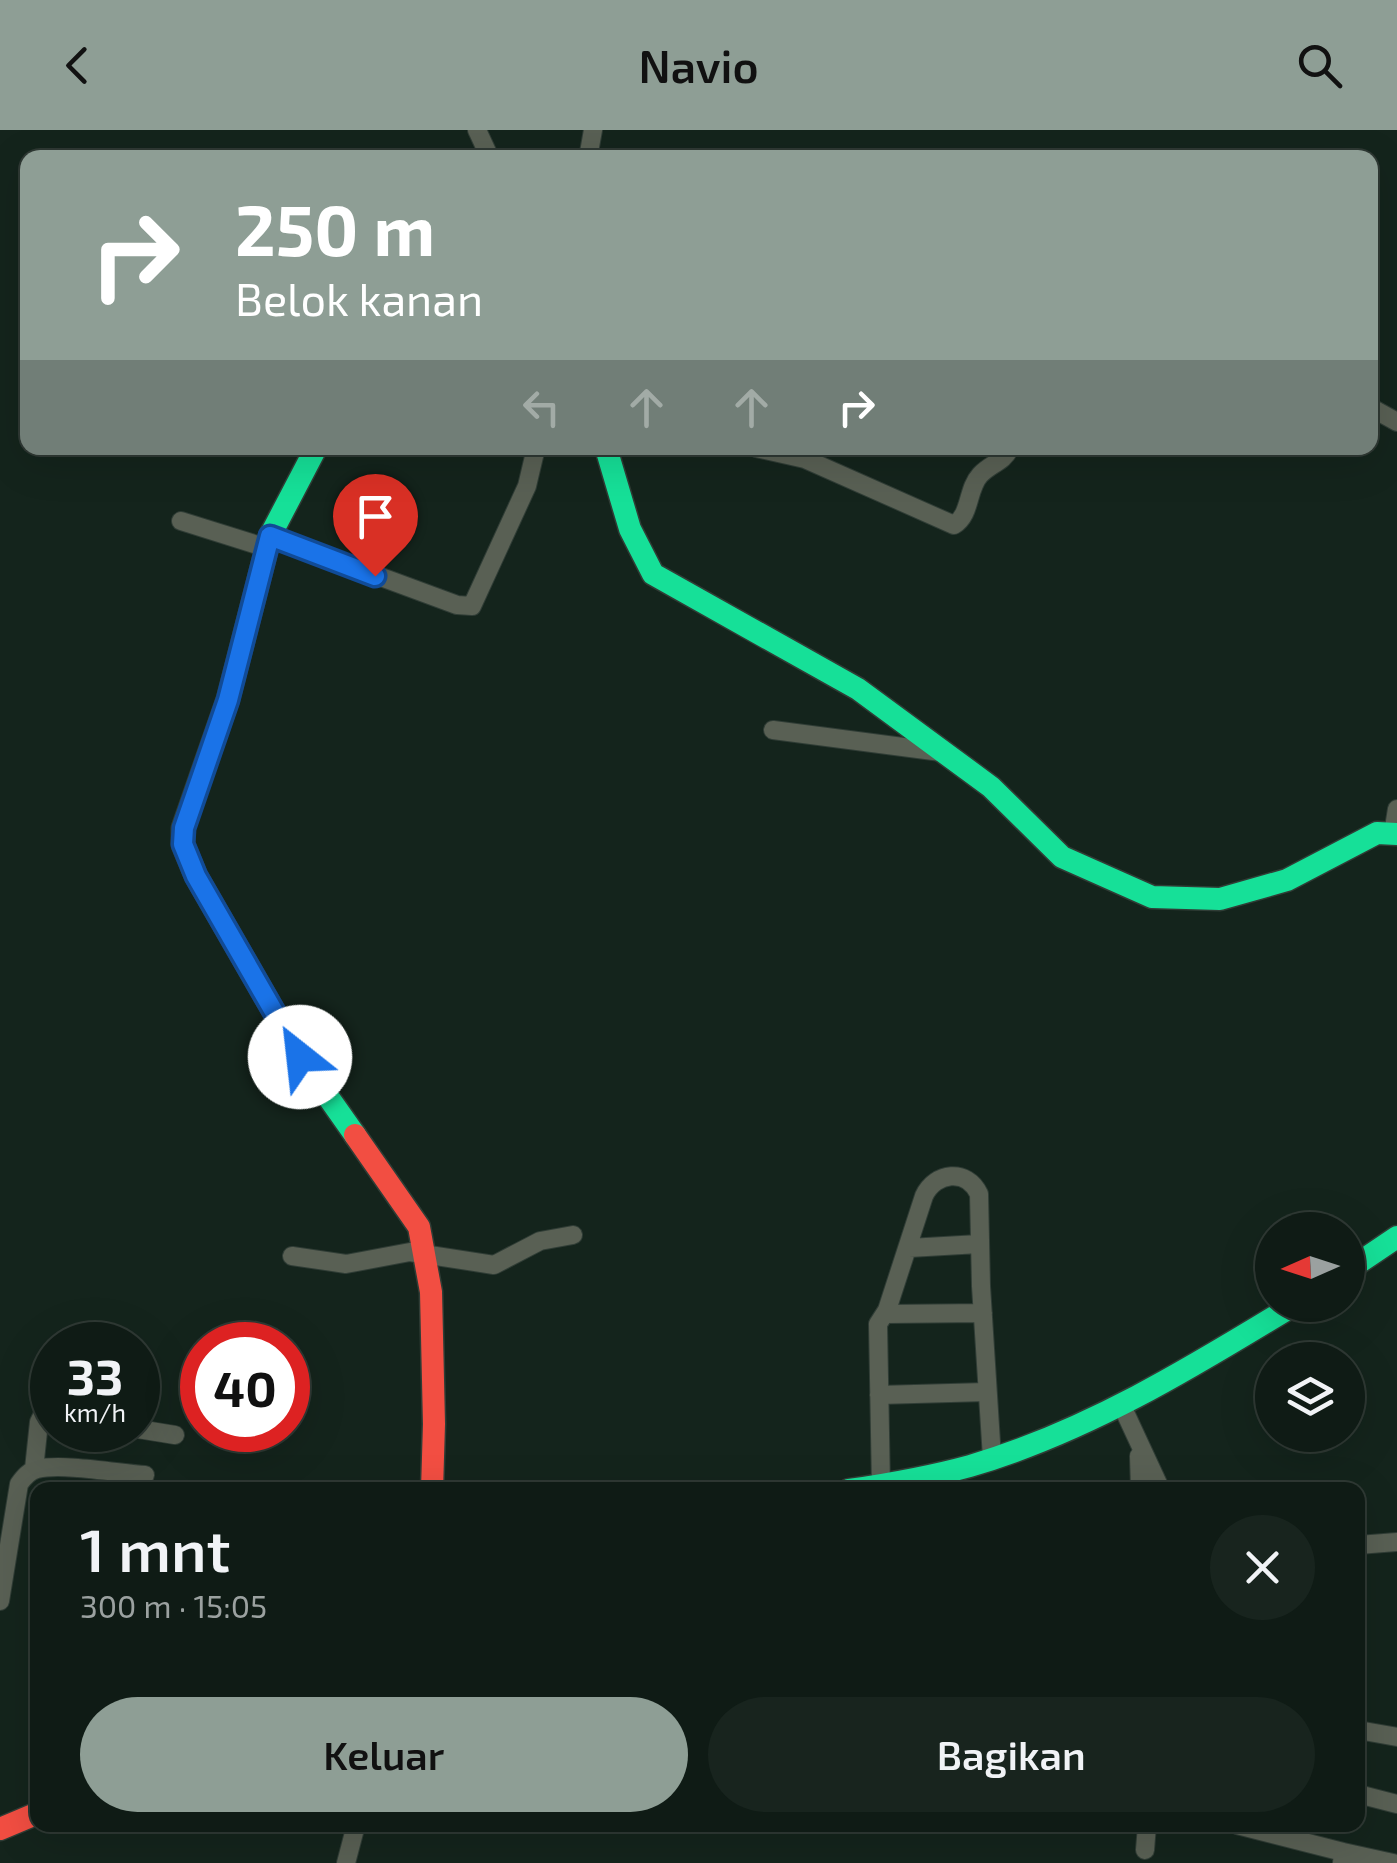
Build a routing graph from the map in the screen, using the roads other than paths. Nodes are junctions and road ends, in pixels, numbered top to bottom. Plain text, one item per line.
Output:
1 (312, 455) edge
2 (534, 455) edge
3 (608, 455) edge
4 (785, 455) edge
5 (1005, 455) edge
6 (182, 521) dead end
7 (269, 542) junction
8 (773, 730) dead end
9 (944, 752) junction
10 (1397, 809) edge
11 (1395, 834) edge
12 (573, 1236) dead end
13 (1397, 1237) edge
14 (980, 1244) junction
15 (908, 1248) junction
16 (428, 1254) junction
17 (292, 1256) dead end
18 (1365, 1259) edge
19 (884, 1314) junction
20 (983, 1314) junction
21 (1267, 1322) edge
22 (986, 1392) junction
23 (879, 1395) junction
24 (1122, 1406) junction
25 (160, 1432) edge
26 (174, 1435) dead end
27 (1138, 1447) junction
28 (35, 1452) edge
29 (992, 1458) junction
30 (34, 1469) junction
31 (146, 1475) dead end
32 (433, 1482) edge
33 (881, 1482) edge
34 (902, 1482) edge
35 (1140, 1482) edge
36 (1157, 1482) edge
37 (1397, 1542) edge
38 (1365, 1544) edge
39 (0, 1601) edge
40 (1365, 1731) edge
41 (1397, 1737) edge
42 (1365, 1796) edge
43 (1397, 1804) edge
44 (30, 1816) edge
45 (0, 1829) edge
46 (354, 1832) edge
47 (1147, 1832) edge
48 (1260, 1832) edge
49 (1145, 1850) dead end
50 (1343, 1857) edge
51 (346, 1863) edge
52 (1393, 1863) edge

1 - 7 street
2 - 7 street
3 - 9 street
4 - 5 street
6 - 7 street
7 - 16 street
8 - 9 street
9 - 11 street
10 - 11 street
12 - 16 street
13 - 18 street
14 - 15 street
14 - 15 street
14 - 20 street
15 - 19 street
16 - 17 street
16 - 32 street
19 - 20 street
19 - 23 street
20 - 22 street
21 - 24 street
22 - 23 street
22 - 29 street
23 - 33 street
24 - 27 street
24 - 29 street
25 - 26 street
27 - 35 street
27 - 36 street
28 - 30 street
29 - 34 street
30 - 31 street
30 - 39 street
37 - 38 street
40 - 41 street
42 - 43 street
44 - 45 street
46 - 51 street
47 - 49 street
48 - 50 street
50 - 52 street

